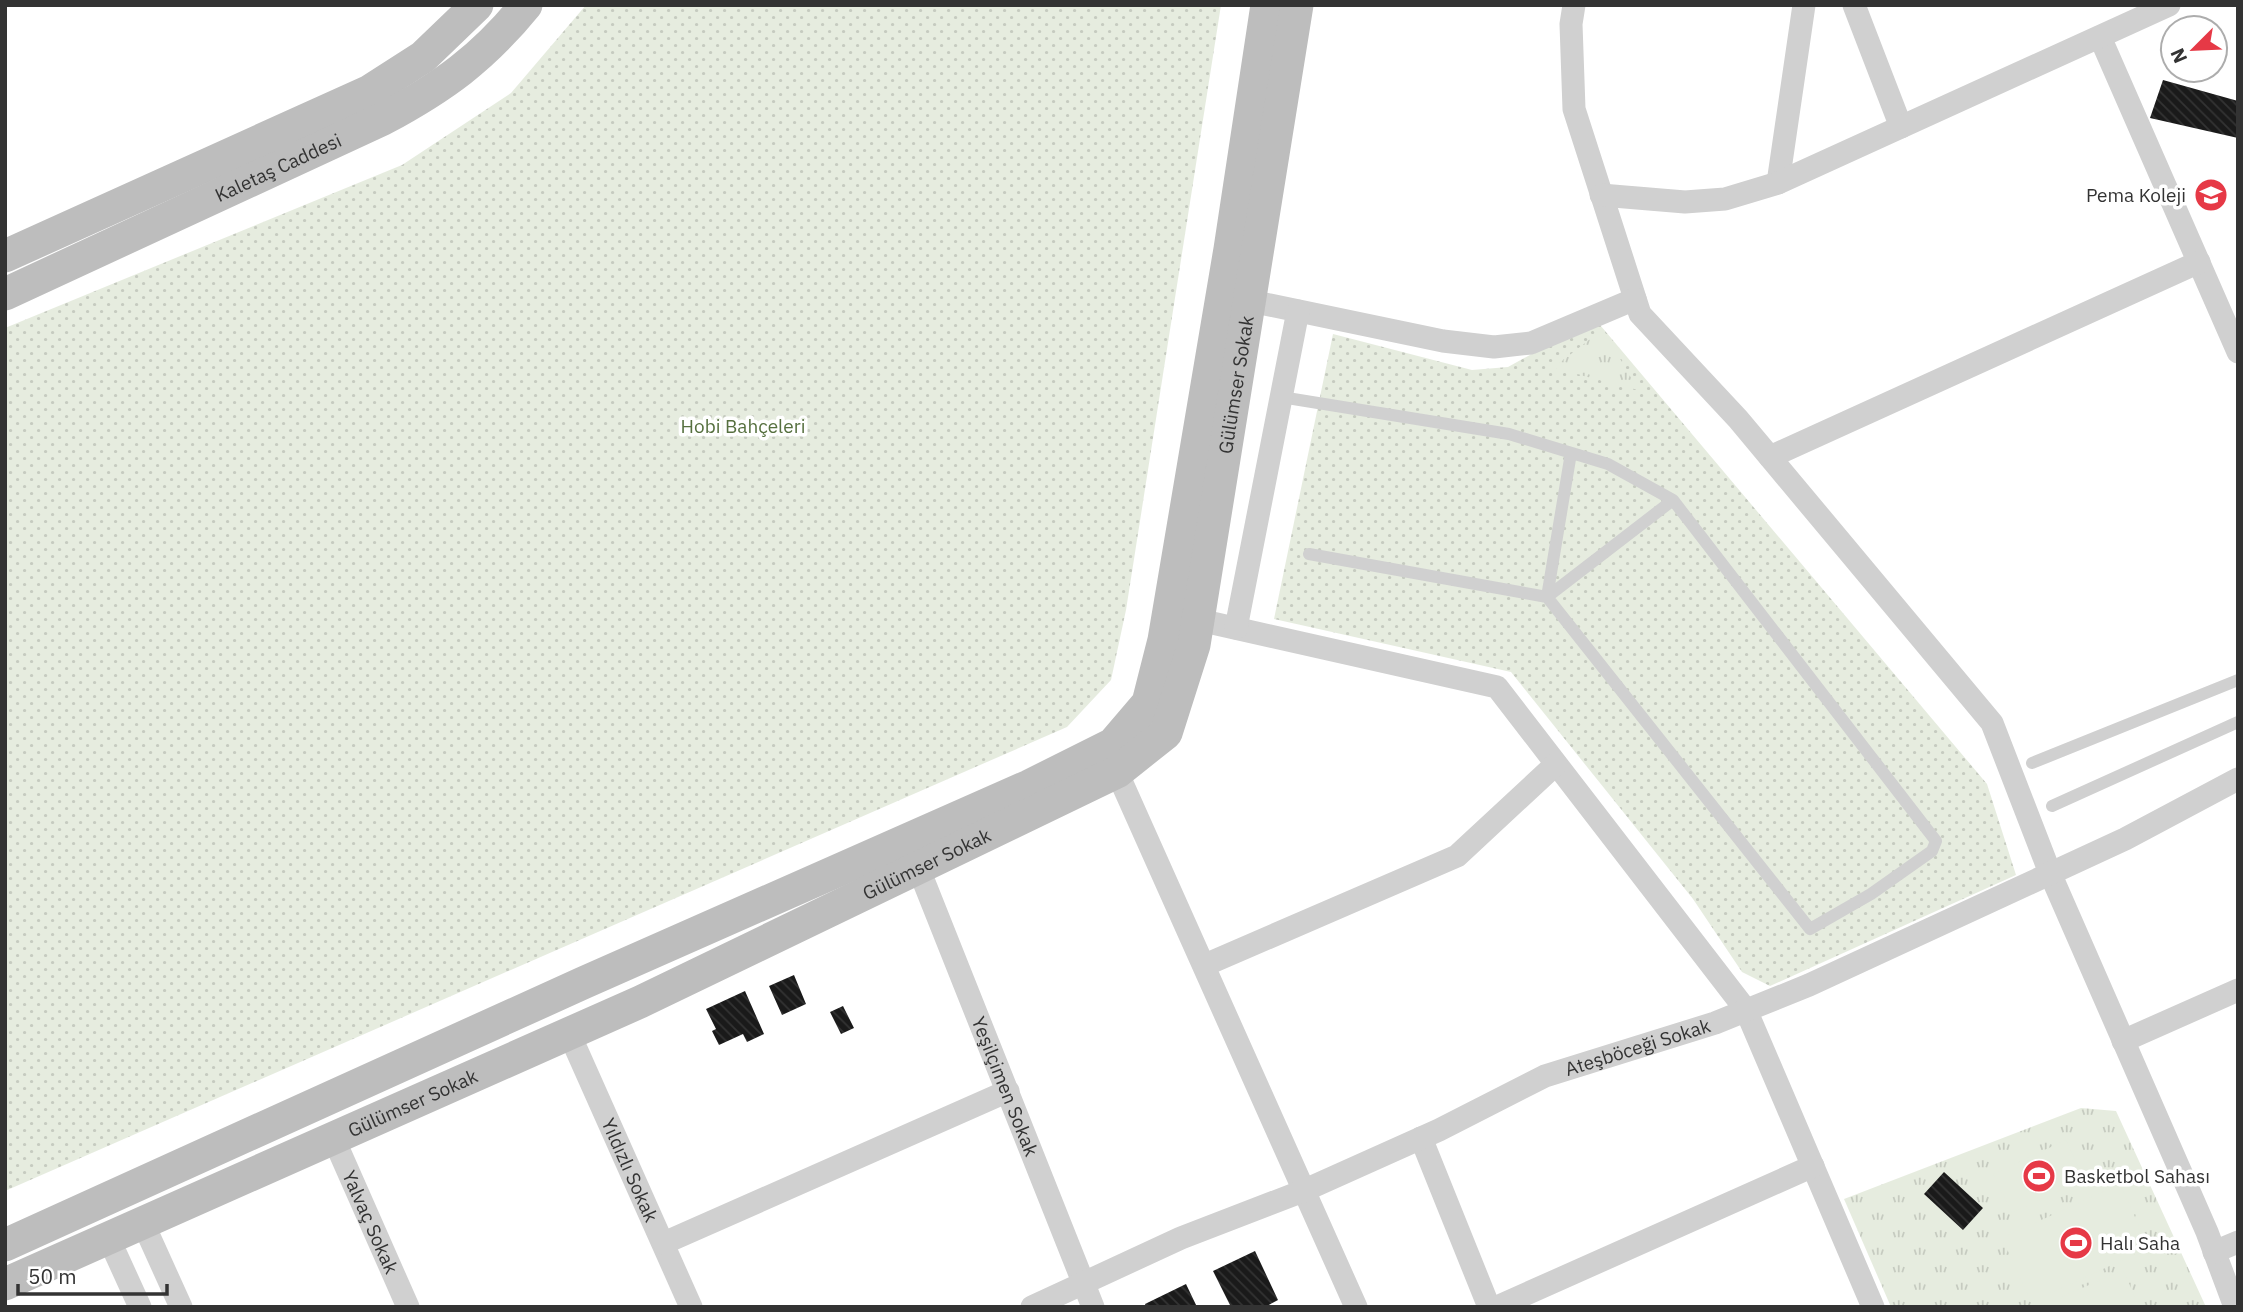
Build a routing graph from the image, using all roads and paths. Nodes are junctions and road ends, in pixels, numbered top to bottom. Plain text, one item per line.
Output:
1 (526, 5) edge
2 (1266, 5) edge
3 (1297, 5) edge
4 (1574, 5) edge
5 (1804, 5) edge
6 (1854, 5) edge
7 (2168, 6) edge
8 (466, 10) edge
9 (2100, 37) junction
10 (1901, 127) junction
11 (1778, 183) junction
12 (1601, 195) junction
13 (5, 256) edge
14 (2199, 262) junction
15 (5, 294) edge
16 (1236, 298) junction
17 (1635, 299) junction
18 (1298, 311) junction
19 (2238, 352) edge
20 (1281, 397) junction
21 (1571, 453) junction
22 (1770, 457) junction
23 (1673, 500) junction
24 (1309, 554) dead end
25 (1547, 597) junction
26 (1199, 620) junction
27 (1236, 628) junction
28 (2238, 680) edge
29 (2238, 722) edge
30 (2032, 763) dead end
31 (1556, 764) junction
32 (1117, 772) junction
33 (2238, 779) edge
34 (2052, 806) dead end
35 (918, 867) junction
36 (2050, 873) junction
37 (1205, 965) junction
38 (2238, 990) edge
39 (1746, 1010) junction
40 (569, 1033) junction
41 (2123, 1041) junction
42 (1007, 1091) junction
43 (333, 1137) junction
44 (1421, 1138) junction
45 (1813, 1166) junction
46 (1303, 1191) junction
47 (144, 1223) junction
48 (109, 1238) junction
49 (2238, 1242) edge
50 (664, 1243) junction
51 (5, 1245) edge
52 (2214, 1252) junction
53 (5, 1284) edge
54 (1084, 1284) junction
55 (140, 1307) edge
56 (181, 1307) edge
57 (408, 1307) edge
58 (691, 1307) edge
59 (1032, 1307) edge
60 (1093, 1307) edge
61 (1356, 1307) edge
62 (1489, 1307) edge
63 (1497, 1307) edge
64 (1873, 1307) edge
65 (2235, 1307) edge

1 - 15 street, Kaletaş Caddesi
2 - 16 street
3 - 16 street, Gülümser Sokak
4 - 12 street
5 - 11 street
6 - 10 street
7 - 9 street
8 - 13 street, Kaletaş Caddesi
9 - 10 street
9 - 14 street
10 - 11 street
11 - 12 street
12 - 17 street
14 - 19 street
14 - 22 street
16 - 18 street
16 - 26 street, Gülümser Sokak
16 - 51 street
17 - 18 street
17 - 22 street
18 - 20 street
20 - 21 lane
20 - 27 street
21 - 23 lane
21 - 25 lane
22 - 36 street
23 - 25 lane
23 - 25 lane
24 - 25 lane
26 - 27 street
26 - 32 street, Gülümser Sokak
27 - 31 street
28 - 30 lane
29 - 34 lane
31 - 37 street
31 - 39 street
32 - 35 street, Gülümser Sokak
32 - 37 street
33 - 36 street, Ateşböceği Sokak
35 - 40 street, Gülümser Sokak
35 - 42 street, Yeşilçimen Sokak
36 - 39 street, Ateşböceği Sokak
36 - 41 street
37 - 46 street
38 - 41 street
39 - 44 street, Ateşböceği Sokak
39 - 45 street
40 - 43 street, Gülümser Sokak
40 - 50 street, Yıldızlı Sokak
41 - 52 street
42 - 50 street
42 - 54 street, Yeşilçimen Sokak
43 - 47 street, Gülümser Sokak
43 - 57 street, Yalvaç Sokak
44 - 46 street, Ateşböceği Sokak
44 - 62 street
45 - 63 street
45 - 64 street
46 - 54 street, Ateşböceği Sokak
46 - 61 street
47 - 48 street, Gülümser Sokak
47 - 56 street
48 - 53 street, Gülümser Sokak
48 - 55 street
49 - 52 street
50 - 58 street, Yıldızlı Sokak
52 - 65 street
54 - 59 street, Ateşböceği Sokak
54 - 60 street, Yeşilçimen Sokak

